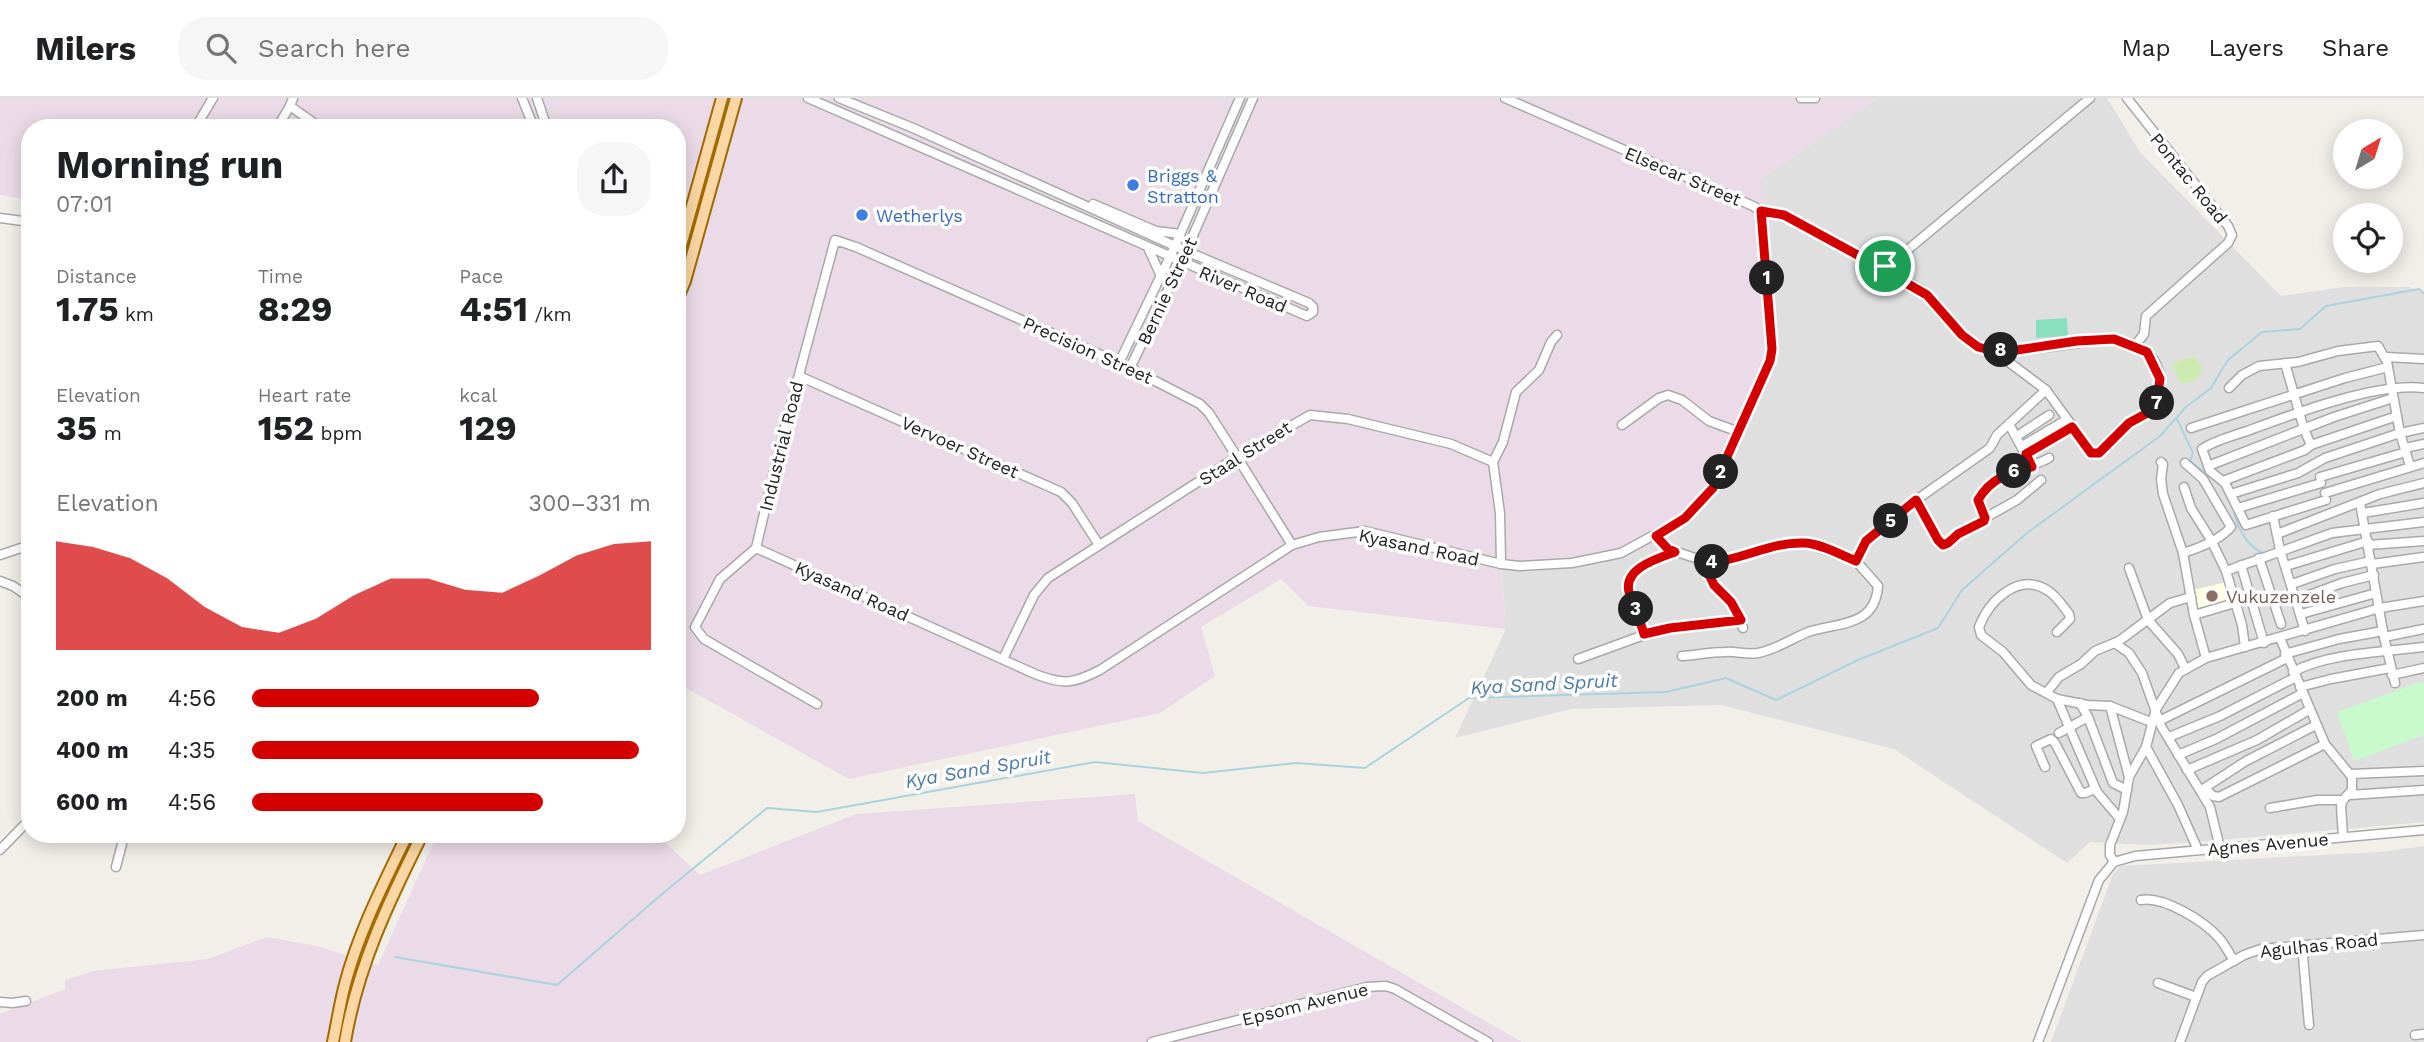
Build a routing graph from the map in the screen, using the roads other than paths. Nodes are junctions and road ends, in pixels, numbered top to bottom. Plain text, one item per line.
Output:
1 (213, 98) edge
2 (522, 98) edge
3 (537, 98) edge
4 (720, 98) edge
5 (736, 98) edge
6 (743, 98) edge
7 (808, 98) edge
8 (839, 98) edge
9 (1240, 98) edge
10 (1253, 98) edge
11 (1505, 98) edge
12 (1801, 98) edge
13 (1815, 98) edge
14 (2090, 98) edge
15 (2127, 98) edge
16 (292, 102) edge
17 (731, 114) junction
18 (200, 119) edge
19 (282, 119) edge
20 (311, 119) edge
21 (530, 119) edge
22 (544, 119) edge
23 (1076, 201) junction
24 (1761, 211) junction
25 (0, 218) edge
26 (21, 221) edge
27 (686, 228) edge
28 (1180, 234) junction
29 (1175, 246) junction
30 (1147, 248) junction
31 (1186, 251) junction
32 (831, 258) joint
33 (1169, 258) junction
34 (1181, 263) junction
35 (1885, 266) junction
36 (1161, 276) junction
37 (686, 277) edge
38 (1557, 335) dead end
39 (2133, 348) junction
40 (1994, 351) junction
41 (2386, 358) junction
42 (2424, 359) edge
43 (1119, 363) junction
44 (2285, 363) junction
45 (2388, 367) junction
46 (1130, 368) junction
47 (799, 376) junction
48 (2229, 388) dead end
49 (2424, 388) edge
50 (2046, 390) junction
51 (2393, 393) junction
52 (2294, 395) junction
53 (2299, 413) junction
54 (2049, 415) dead end
55 (2397, 416) junction
56 (2009, 424) junction
57 (2069, 424) junction
58 (1622, 425) dead end
59 (2191, 428) dead end
60 (2424, 428) edge
61 (2304, 429) junction
62 (1739, 432) junction
63 (2400, 433) junction
64 (2017, 436) junction
65 (2424, 444) edge
66 (2312, 445) junction
67 (2024, 450) junction
68 (2406, 450) junction
69 (1237, 457) junction
70 (2049, 458) dead end
71 (2161, 461) dead end
72 (1493, 462) junction
73 (2185, 463) dead end
74 (2424, 463) edge
75 (2314, 465) junction
76 (2208, 466) junction
77 (2410, 466) junction
78 (2032, 467) junction
79 (2041, 480) dead end
80 (2320, 480) junction
81 (2223, 481) junction
82 (2424, 483) edge
83 (2184, 487) dead end
84 (2231, 494) junction
85 (2326, 496) junction
86 (1916, 500) junction
87 (2360, 503) junction
88 (2424, 503) edge
89 (2238, 508) junction
90 (2363, 513) junction
91 (2328, 515) junction
92 (2273, 516) junction
93 (1985, 518) junction
94 (2424, 522) edge
95 (2366, 528) junction
96 (2277, 534) junction
97 (1656, 536) junction
98 (2211, 540) junction
99 (2424, 541) edge
100 (2368, 543) junction
101 (1099, 545) junction
102 (1292, 545) junction
103 (21, 548) edge
104 (756, 548) junction
105 (2280, 550) junction
106 (1675, 552) junction
107 (2183, 553) junction
108 (0, 555) edge
109 (2424, 557) edge
110 (2259, 558) junction
111 (1856, 561) junction
112 (1703, 562) junction
113 (2371, 562) junction
114 (1501, 564) junction
115 (2241, 565) junction
116 (2286, 566) junction
117 (2129, 568) dead end
118 (2226, 571) junction
119 (2374, 575) junction
120 (0, 581) edge
121 (2292, 584) junction
122 (21, 590) edge
123 (2376, 593) junction
124 (2191, 597) junction
125 (2296, 600) junction
126 (2424, 601) edge
127 (2235, 603) junction
128 (2380, 608) junction
129 (2301, 614) junction
130 (2194, 615) junction
131 (2148, 620) junction
132 (2281, 624) dead end
133 (2424, 629) edge
134 (2305, 631) junction
135 (2057, 632) dead end
136 (1644, 634) junction
137 (2383, 634) junction
138 (2280, 638) junction
139 (2264, 643) junction
140 (2116, 644) junction
141 (2245, 647) junction
142 (2424, 648) edge
143 (2388, 652) junction
144 (1682, 656) dead end
145 (2286, 656) junction
146 (2206, 658) junction
147 (1003, 659) junction
148 (1578, 659) dead end
149 (2185, 668) junction
150 (2424, 668) edge
151 (2295, 675) junction
152 (2392, 675) junction
153 (2302, 690) junction
154 (2047, 692) junction
155 (2057, 699) junction
156 (817, 704) dead end
157 (2080, 704) junction
158 (2110, 706) junction
159 (2156, 709) junction
160 (2309, 710) junction
161 (2088, 717) junction
162 (2155, 721) junction
163 (2316, 725) junction
164 (2069, 727) junction
165 (2059, 733) dead end
166 (2169, 737) junction
167 (2325, 744) junction
168 (2146, 747) junction
169 (2178, 755) junction
170 (2045, 767) dead end
171 (2187, 770) junction
172 (2424, 771) edge
173 (2351, 774) junction
174 (2129, 777) junction
175 (2095, 789) junction
176 (2203, 789) junction
177 (2127, 790) junction
178 (2424, 790) edge
179 (2346, 798) junction
180 (2270, 808) dead end
181 (2120, 819) junction
182 (21, 828) edge
183 (2424, 830) edge
184 (2343, 837) junction
185 (122, 843) edge
186 (403, 843) edge
187 (418, 843) edge
188 (2220, 848) junction
189 (0, 850) edge
190 (2198, 850) junction
191 (2114, 862) junction
192 (116, 867) dead end
193 (2141, 900) dead end
194 (2424, 935) edge
195 (2302, 945) junction
196 (2234, 961) junction
197 (2158, 983) dead end
198 (2196, 997) junction
199 (26, 1001) dead end
200 (0, 1002) edge
201 (2309, 1025) dead end
202 (333, 1042) edge
203 (345, 1042) edge
204 (1152, 1042) edge
205 (1488, 1042) edge
206 (2038, 1042) edge
207 (2180, 1042) edge

1 - 18 street
2 - 21 street
3 - 22 street
4 - 27 main road
5 - 17 main road
6 - 17 main road
7 - 30 street, River Road
8 - 23 street, River Road
9 - 28 street, Bernie Street
10 - 31 street, Bernie Street
11 - 24 street, Elsecar Street
12 - 13 street
14 - 35 street
15 - 39 street, Pontac Road
16 - 19 street
16 - 20 street
17 - 37 main road
23 - 28 street
23 - 29 street, River Road
24 - 35 street, Elsecar Street
24 - 62 street, Kyasand Road
25 - 26 street
28 - 29 street, Bernie Street
29 - 31 street, River Road
29 - 33 street, Bernie Street
30 - 33 street, River Road
30 - 36 street
31 - 34 street, Bernie Street
31 - 34 street, River Road
32 - 43 street, Precision Street
32 - 47 street, Industrial Road
33 - 34 street, River Road
33 - 36 street, Bernie Street
34 - 46 street, Bernie Street
35 - 40 street, Elsecar Street
36 - 43 street, Bernie Street
38 - 72 street
39 - 40 street
39 - 57 street, Elsecar Street
40 - 50 street, Elsecar Street
41 - 42 street
41 - 44 street
41 - 45 street
43 - 46 street, Precision Street
44 - 48 street
44 - 52 street
45 - 51 street
45 - 52 street
46 - 69 street, Precision Street
47 - 101 street, Vervoer Street
47 - 104 street, Industrial Road
49 - 51 street
50 - 56 street
50 - 57 street, Elsecar Street
51 - 53 street
51 - 55 street
51 - 61 street
52 - 53 street
52 - 59 street
53 - 61 street
53 - 76 street
54 - 64 street
55 - 63 street
55 - 66 street
56 - 64 street
56 - 86 street
57 - 67 street
58 - 62 street
60 - 63 street
61 - 66 street
61 - 76 street
62 - 97 street, Kyasand Road
63 - 68 street
63 - 75 street
64 - 67 street
65 - 68 street
66 - 81 street
67 - 78 street
68 - 77 street
68 - 80 street
69 - 72 street, Staal Street
69 - 101 street, Staal Street
69 - 102 street, Precision Street
70 - 78 street
71 - 107 street
72 - 114 street
73 - 98 street
74 - 77 street
75 - 80 street
75 - 84 street
76 - 81 street
77 - 85 street
78 - 93 street
79 - 93 street
80 - 85 street
80 - 89 street
81 - 84 street
82 - 87 street
83 - 98 street
84 - 89 street
85 - 91 street
85 - 92 street
86 - 93 street
86 - 111 street
87 - 90 street
87 - 91 street
88 - 90 street
89 - 92 street
90 - 95 street
91 - 96 street
92 - 96 street
94 - 95 street
95 - 100 street
95 - 105 street
96 - 105 street
97 - 106 street
97 - 114 street, Kyasand Road
98 - 107 street
98 - 118 street
99 - 100 street
100 - 113 street
100 - 116 street
101 - 147 street, Staal Street
102 - 114 street, Kyasand Road
102 - 147 street, Kyasand Road
103 - 108 street
104 - 147 street, Kyasand Road
104 - 156 street
105 - 110 street
105 - 116 street
106 - 112 street
106 - 136 street
107 - 124 street
109 - 113 street
110 - 115 street
110 - 132 street
111 - 112 street
111 - 144 street
112 - 136 street
113 - 119 street
113 - 121 street
115 - 118 street
115 - 139 street
116 - 121 street
117 - 131 street
118 - 127 street
119 - 123 street
119 - 125 street
120 - 122 street
121 - 125 street
123 - 128 street
123 - 129 street
124 - 130 street
124 - 131 street
125 - 129 street
126 - 128 street
127 - 130 street
127 - 141 street
128 - 134 street
128 - 137 street
129 - 134 street
130 - 146 street
131 - 140 street
131 - 149 street
133 - 137 street
134 - 138 street
135 - 154 street
136 - 148 street
137 - 143 street
137 - 145 street
138 - 139 street
138 - 145 street
139 - 141 street
140 - 154 street
140 - 159 street
141 - 146 street
142 - 143 street
143 - 151 street
143 - 152 street
145 - 151 street
145 - 162 street
146 - 149 street
149 - 159 street
150 - 152 street
151 - 153 street
151 - 166 street
152 - 153 street
153 - 160 street
153 - 169 street
154 - 155 street
155 - 157 street
155 - 164 street
157 - 158 street
157 - 161 street
158 - 162 street
158 - 174 street
159 - 162 street
160 - 163 street
160 - 171 street
161 - 164 street
161 - 177 street
162 - 166 street
162 - 168 street
163 - 167 street
163 - 176 street
164 - 165 street
164 - 175 street
166 - 169 street
167 - 173 street
167 - 176 street
168 - 174 street
168 - 190 street
169 - 171 street
170 - 175 street
171 - 176 street
172 - 173 street
173 - 179 street
174 - 177 street
175 - 181 street
176 - 188 street
177 - 181 street
178 - 179 street
179 - 180 street
179 - 184 street
181 - 191 street
182 - 189 street
183 - 184 street, Agnes Avenue
184 - 188 street, Agnes Avenue
185 - 192 street
186 - 202 main road
187 - 203 main road
188 - 190 street, Agnes Avenue
190 - 191 street, Agnes Avenue
191 - 206 street
193 - 196 street
194 - 195 street, Agulhas Road
195 - 196 street, Agulhas Road
195 - 201 street
196 - 198 street, Agulhas Road
197 - 198 street
198 - 207 street, Agulhas Road
199 - 200 street
204 - 205 street, Epsom Avenue

